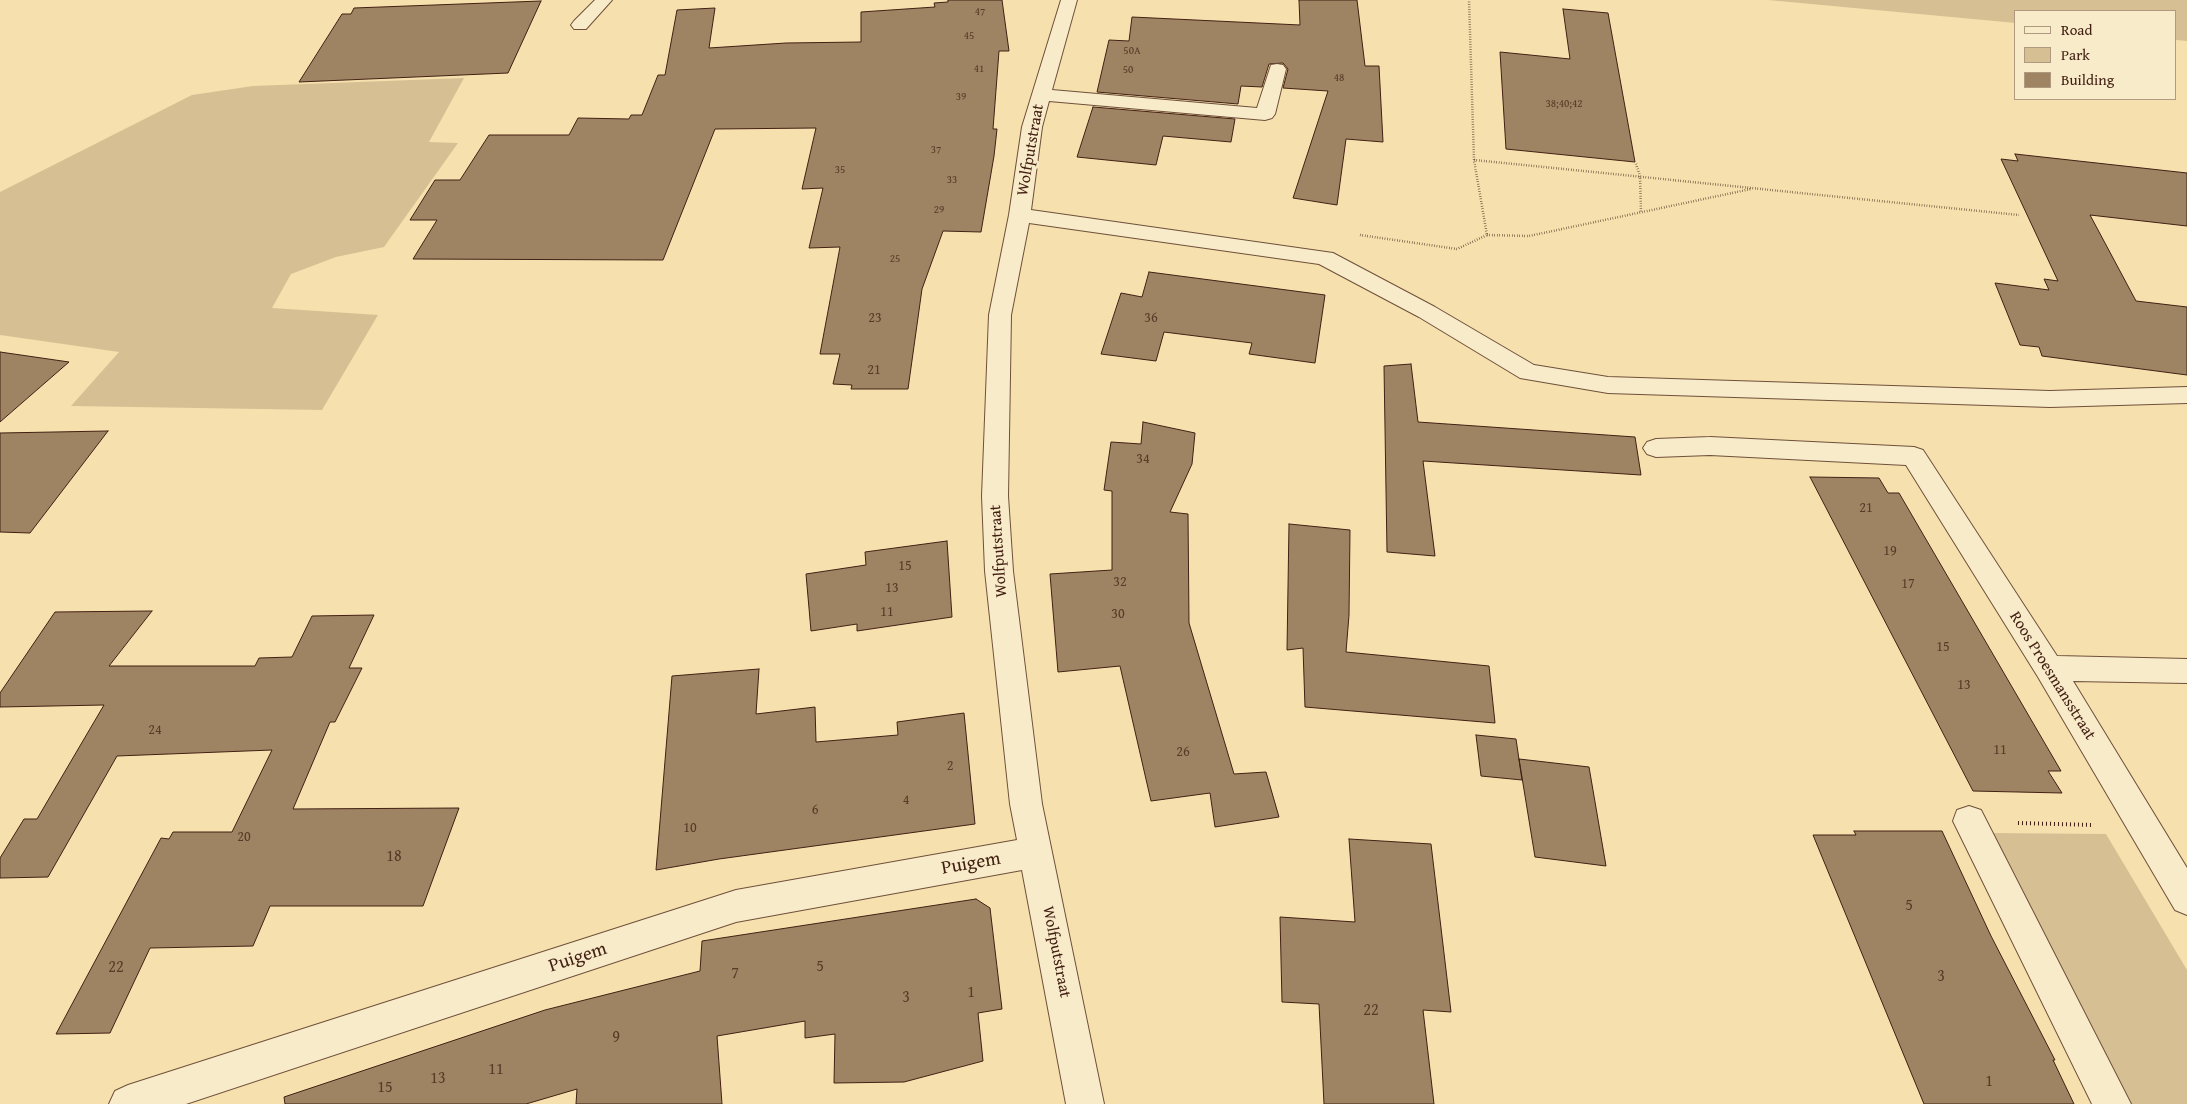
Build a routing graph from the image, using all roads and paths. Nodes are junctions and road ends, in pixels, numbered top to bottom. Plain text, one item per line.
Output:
1 (604, 0) edge
2 (1069, 0) edge
3 (1469, 0) edge
4 (580, 25) dead end
5 (1277, 69) dead end
6 (1042, 95) junction
7 (1474, 160) junction
8 (1636, 164) dead end
9 (1640, 176) junction
10 (1755, 188) junction
11 (1642, 212) junction
12 (1020, 215) junction
13 (2019, 215) dead end
14 (1487, 235) junction
15 (1457, 249) dead end
16 (2187, 395) edge
17 (1656, 448) dead end
18 (2049, 668) junction
19 (2187, 670) edge
20 (1969, 821) joint
21 (2145, 827) junction
22 (1037, 852) junction
23 (2187, 899) edge
24 (128, 1104) edge
25 (1085, 1104) edge
26 (2112, 1104) edge

1 - 4 street
2 - 6 street, Wolfputstraat
3 - 7 path
5 - 6 street
6 - 12 street, Wolfputstraat
7 - 9 path
7 - 14 path
8 - 9 path
9 - 10 path
9 - 11 path
10 - 11 path
10 - 13 path
11 - 14 path
12 - 16 street
12 - 22 street, Wolfputstraat
14 - 15 path
17 - 18 street, Roos Proesmansstraat
18 - 19 street
18 - 21 street, Roos Proesmansstraat
20 - 21 path
20 - 26 street
21 - 23 street, Roos Proesmansstraat
22 - 24 street, Puigem
22 - 25 street, Wolfputstraat

